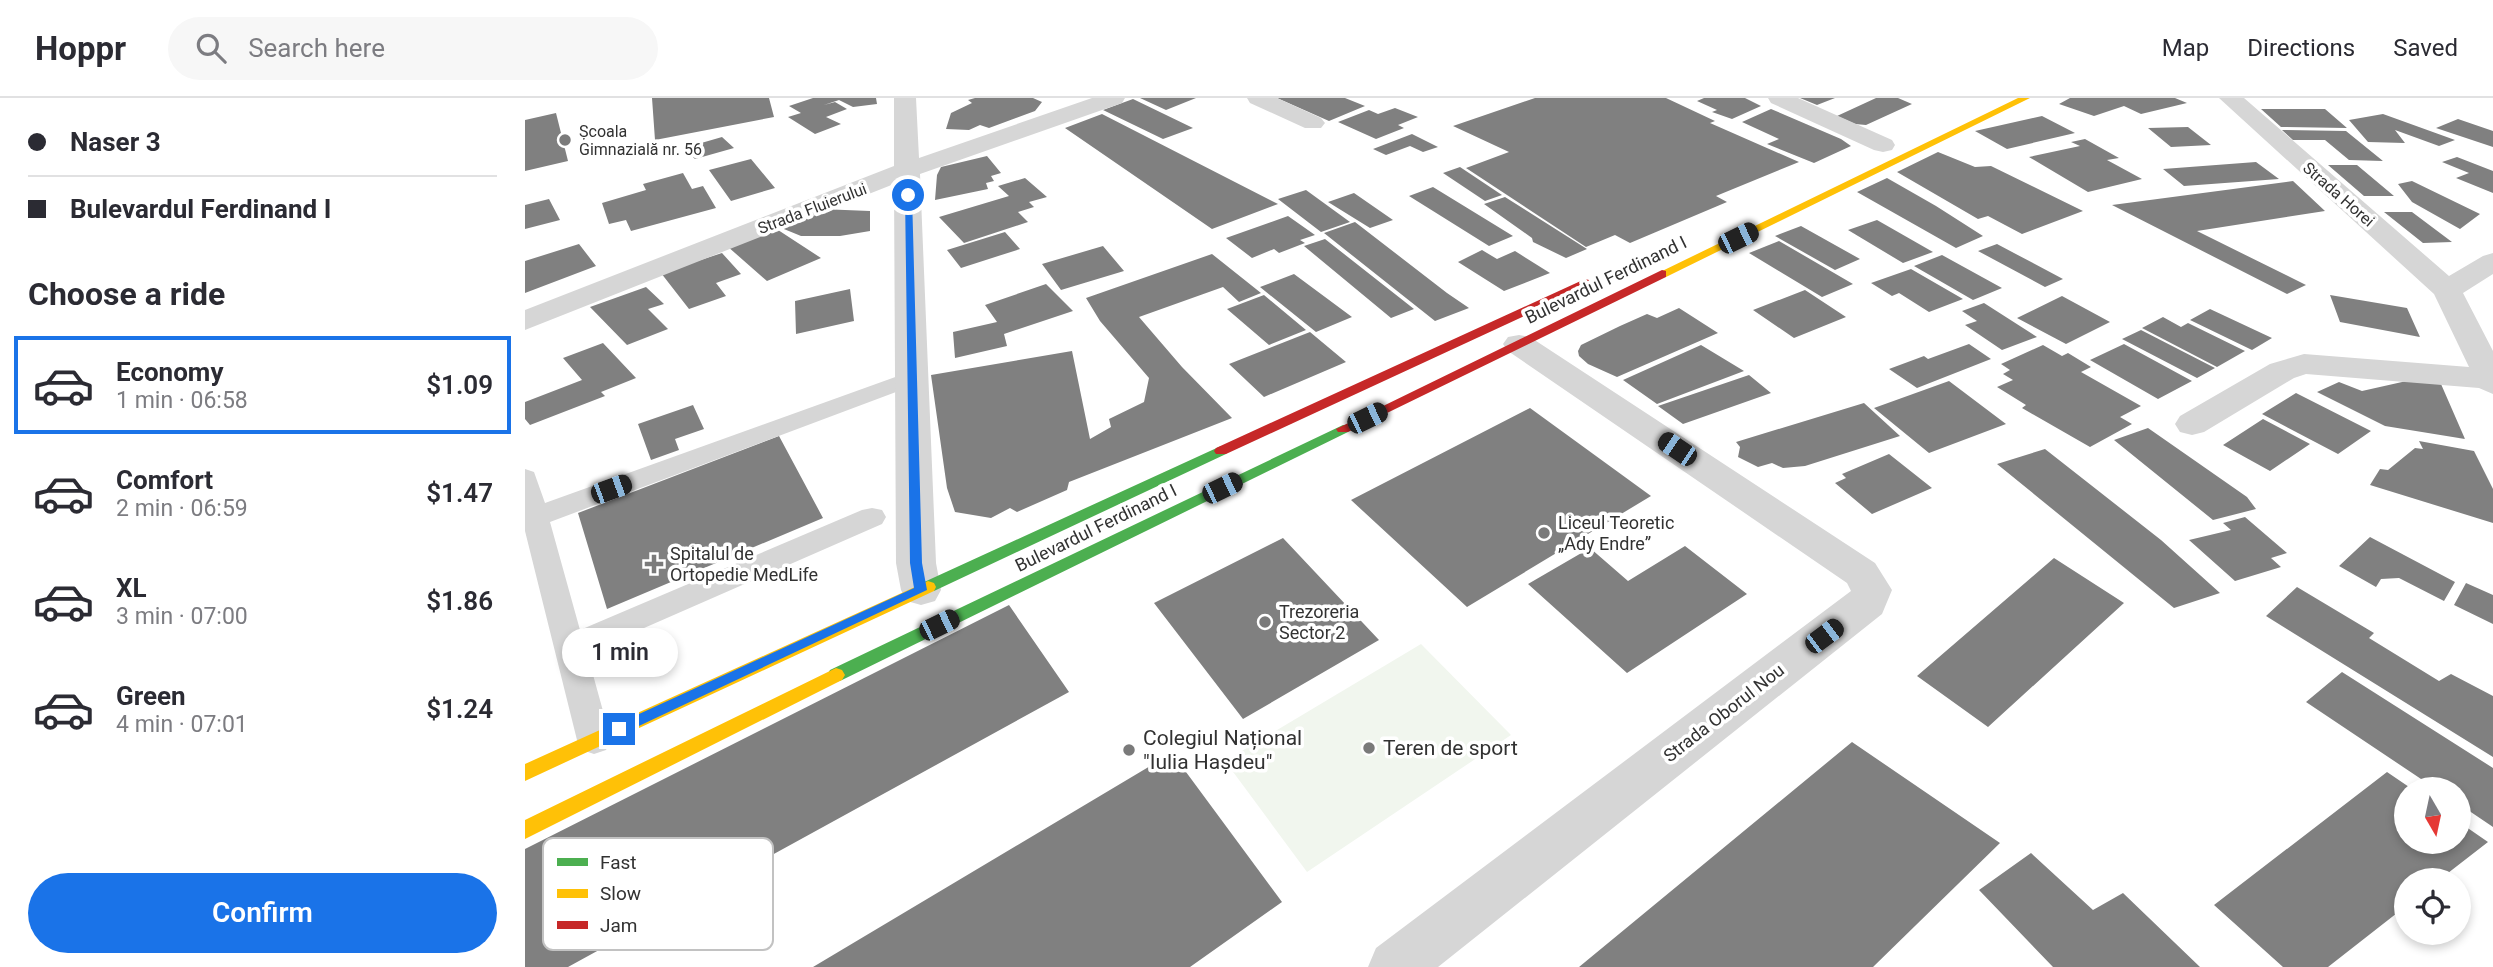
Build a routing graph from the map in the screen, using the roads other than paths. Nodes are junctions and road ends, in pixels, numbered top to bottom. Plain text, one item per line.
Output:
1 (905, 98) edge
2 (1258, 98) edge
3 (1779, 98) edge
4 (2025, 98) edge
5 (2230, 98) edge
6 (1102, 99) edge
7 (1313, 123) dead end
8 (1889, 142) joint
9 (1858, 157) dead end
10 (907, 170) junction
11 (2493, 261) edge
12 (1605, 274) dead end
13 (2447, 290) junction
14 (525, 321) edge
15 (1519, 344) junction
16 (1453, 345) junction
17 (1480, 363) junction
18 (912, 378) junction
19 (2492, 382) edge
20 (2192, 425) dead end
21 (525, 478) edge
22 (535, 517) junction
23 (872, 517) dead end
24 (921, 590) junction
25 (570, 647) junction
26 (594, 740) junction
27 (525, 773) edge
28 (525, 830) edge
29 (1395, 967) edge

1 - 10 street
2 - 7 street
3 - 8 street
4 - 15 main road, Bulevardul Ferdinand I
5 - 13 street, Strada Horei
6 - 10 street, Strada Fluierului
8 - 9 main road
10 - 14 street, Strada Fluierului
10 - 18 street
11 - 13 street
12 - 16 main road, Bulevardul Ferdinand I
13 - 19 street
15 - 17 main road, Bulevardul Ferdinand I
15 - 29 street, Strada Oborul Nou
16 - 17 main road
16 - 24 main road, Bulevardul Ferdinand I
17 - 28 main road, Bulevardul Ferdinand I
18 - 22 lane
18 - 24 street
19 - 20 street
21 - 22 lane
22 - 25 lane
23 - 25 lane
24 - 26 main road, Bulevardul Ferdinand I
25 - 26 lane
26 - 27 main road, Bulevardul Ferdinand I

